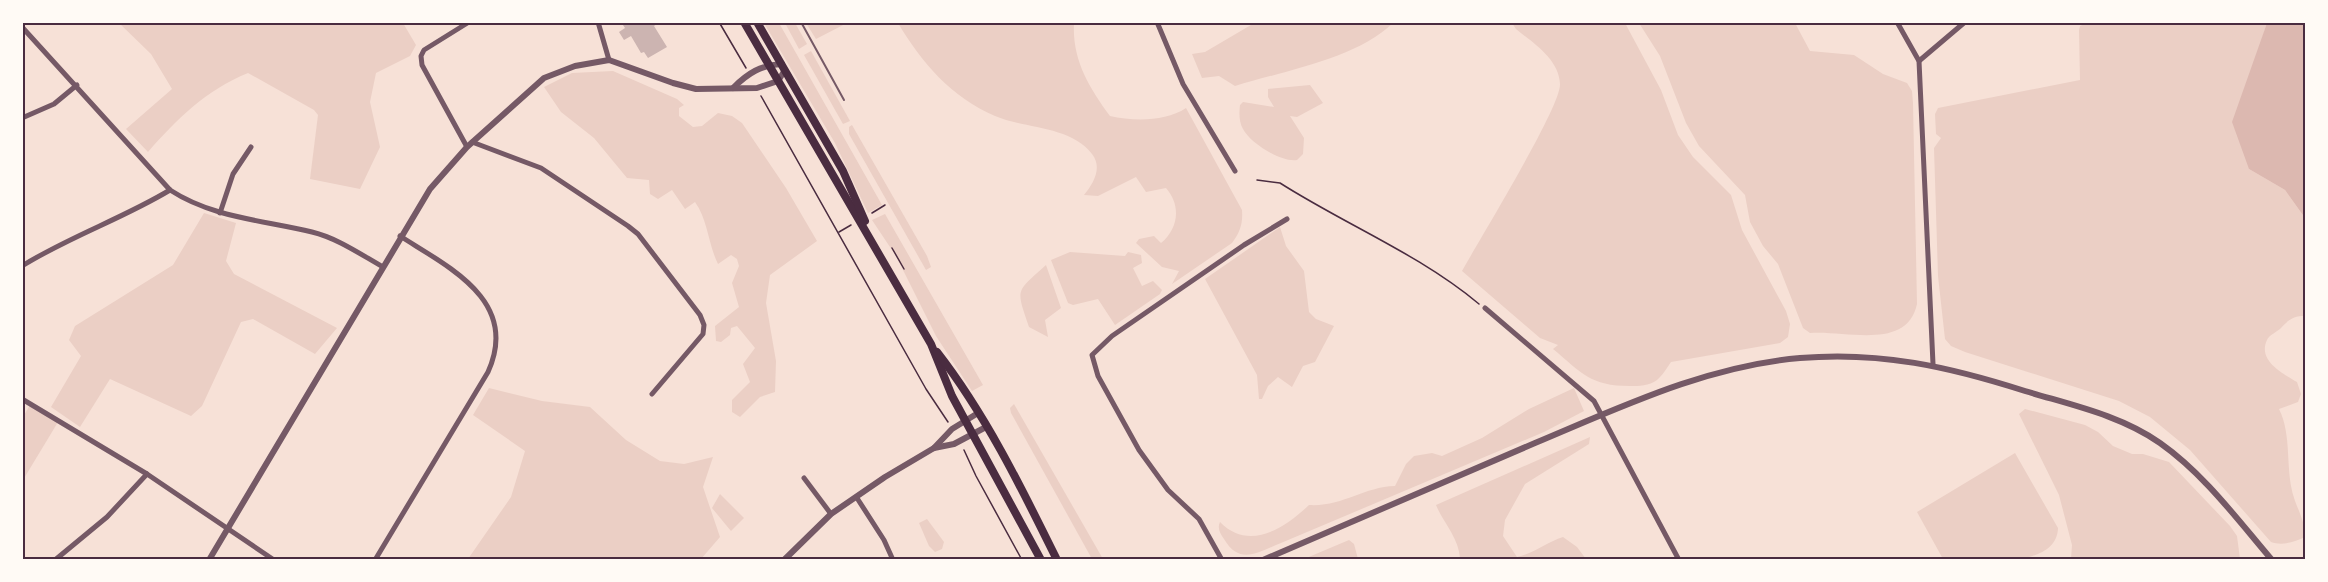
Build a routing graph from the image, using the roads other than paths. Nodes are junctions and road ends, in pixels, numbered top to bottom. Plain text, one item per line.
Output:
1 (469, 22) edge
2 (598, 22) edge
3 (744, 22) edge
4 (757, 22) edge
5 (801, 22) edge
6 (1157, 22) edge
7 (1897, 22) edge
8 (1965, 22) edge
9 (22, 27) edge
10 (609, 60) junction
11 (1919, 61) junction
12 (769, 65) junction
13 (784, 67) junction
14 (778, 81) junction
15 (77, 85) junction
16 (733, 88) junction
17 (844, 100) dead end
18 (22, 118) edge
19 (469, 144) junction
20 (251, 147) dead end
21 (1235, 171) dead end
22 (170, 190) junction
23 (220, 213) junction
24 (1287, 219) dead end
25 (400, 236) junction
26 (874, 242) junction
27 (22, 266) edge
28 (383, 267) junction
29 (1485, 309) road end
30 (930, 344) junction
31 (1933, 364) junction
32 (652, 394) dead end
33 (22, 399) edge
34 (978, 413) junction
35 (1603, 414) junction
36 (965, 420) junction
37 (986, 427) junction
38 (973, 435) junction
39 (934, 448) junction
40 (147, 474) junction
41 (804, 478) dead end
42 (856, 498) junction
43 (831, 514) junction
44 (227, 526) junction
45 (55, 560) edge
46 (209, 560) edge
47 (274, 560) edge
48 (375, 560) edge
49 (784, 560) edge
50 (893, 560) edge
51 (1041, 560) edge
52 (1057, 560) edge
53 (1222, 560) edge
54 (1263, 560) edge
55 (1679, 560) edge
56 (2272, 560) edge

1 - 19 street
2 - 10 street
3 - 12 main road
4 - 13 main road
5 - 17 lane
6 - 21 street
7 - 11 street
8 - 11 street
9 - 15 street
10 - 16 street
10 - 19 street
11 - 31 street
12 - 13 street
12 - 14 main road
12 - 16 street
13 - 14 street
13 - 26 main road
14 - 16 street
14 - 26 main road
15 - 18 street
15 - 22 street
19 - 25 street
19 - 32 street
20 - 23 street
22 - 23 street
22 - 27 street
23 - 28 street
24 - 53 street
25 - 28 street
25 - 48 street
26 - 30 main road
28 - 44 street
29 - 35 street
30 - 34 main road
30 - 36 main road
31 - 35 street
31 - 56 street
33 - 40 street
34 - 36 street
34 - 37 main road
35 - 54 street
35 - 55 street
36 - 38 main road
36 - 39 street
37 - 38 street
37 - 52 main road
38 - 39 street
38 - 51 main road
39 - 42 street
40 - 44 street
40 - 45 street
41 - 43 street
42 - 43 street
42 - 50 street
43 - 49 street
44 - 46 street
44 - 47 street

